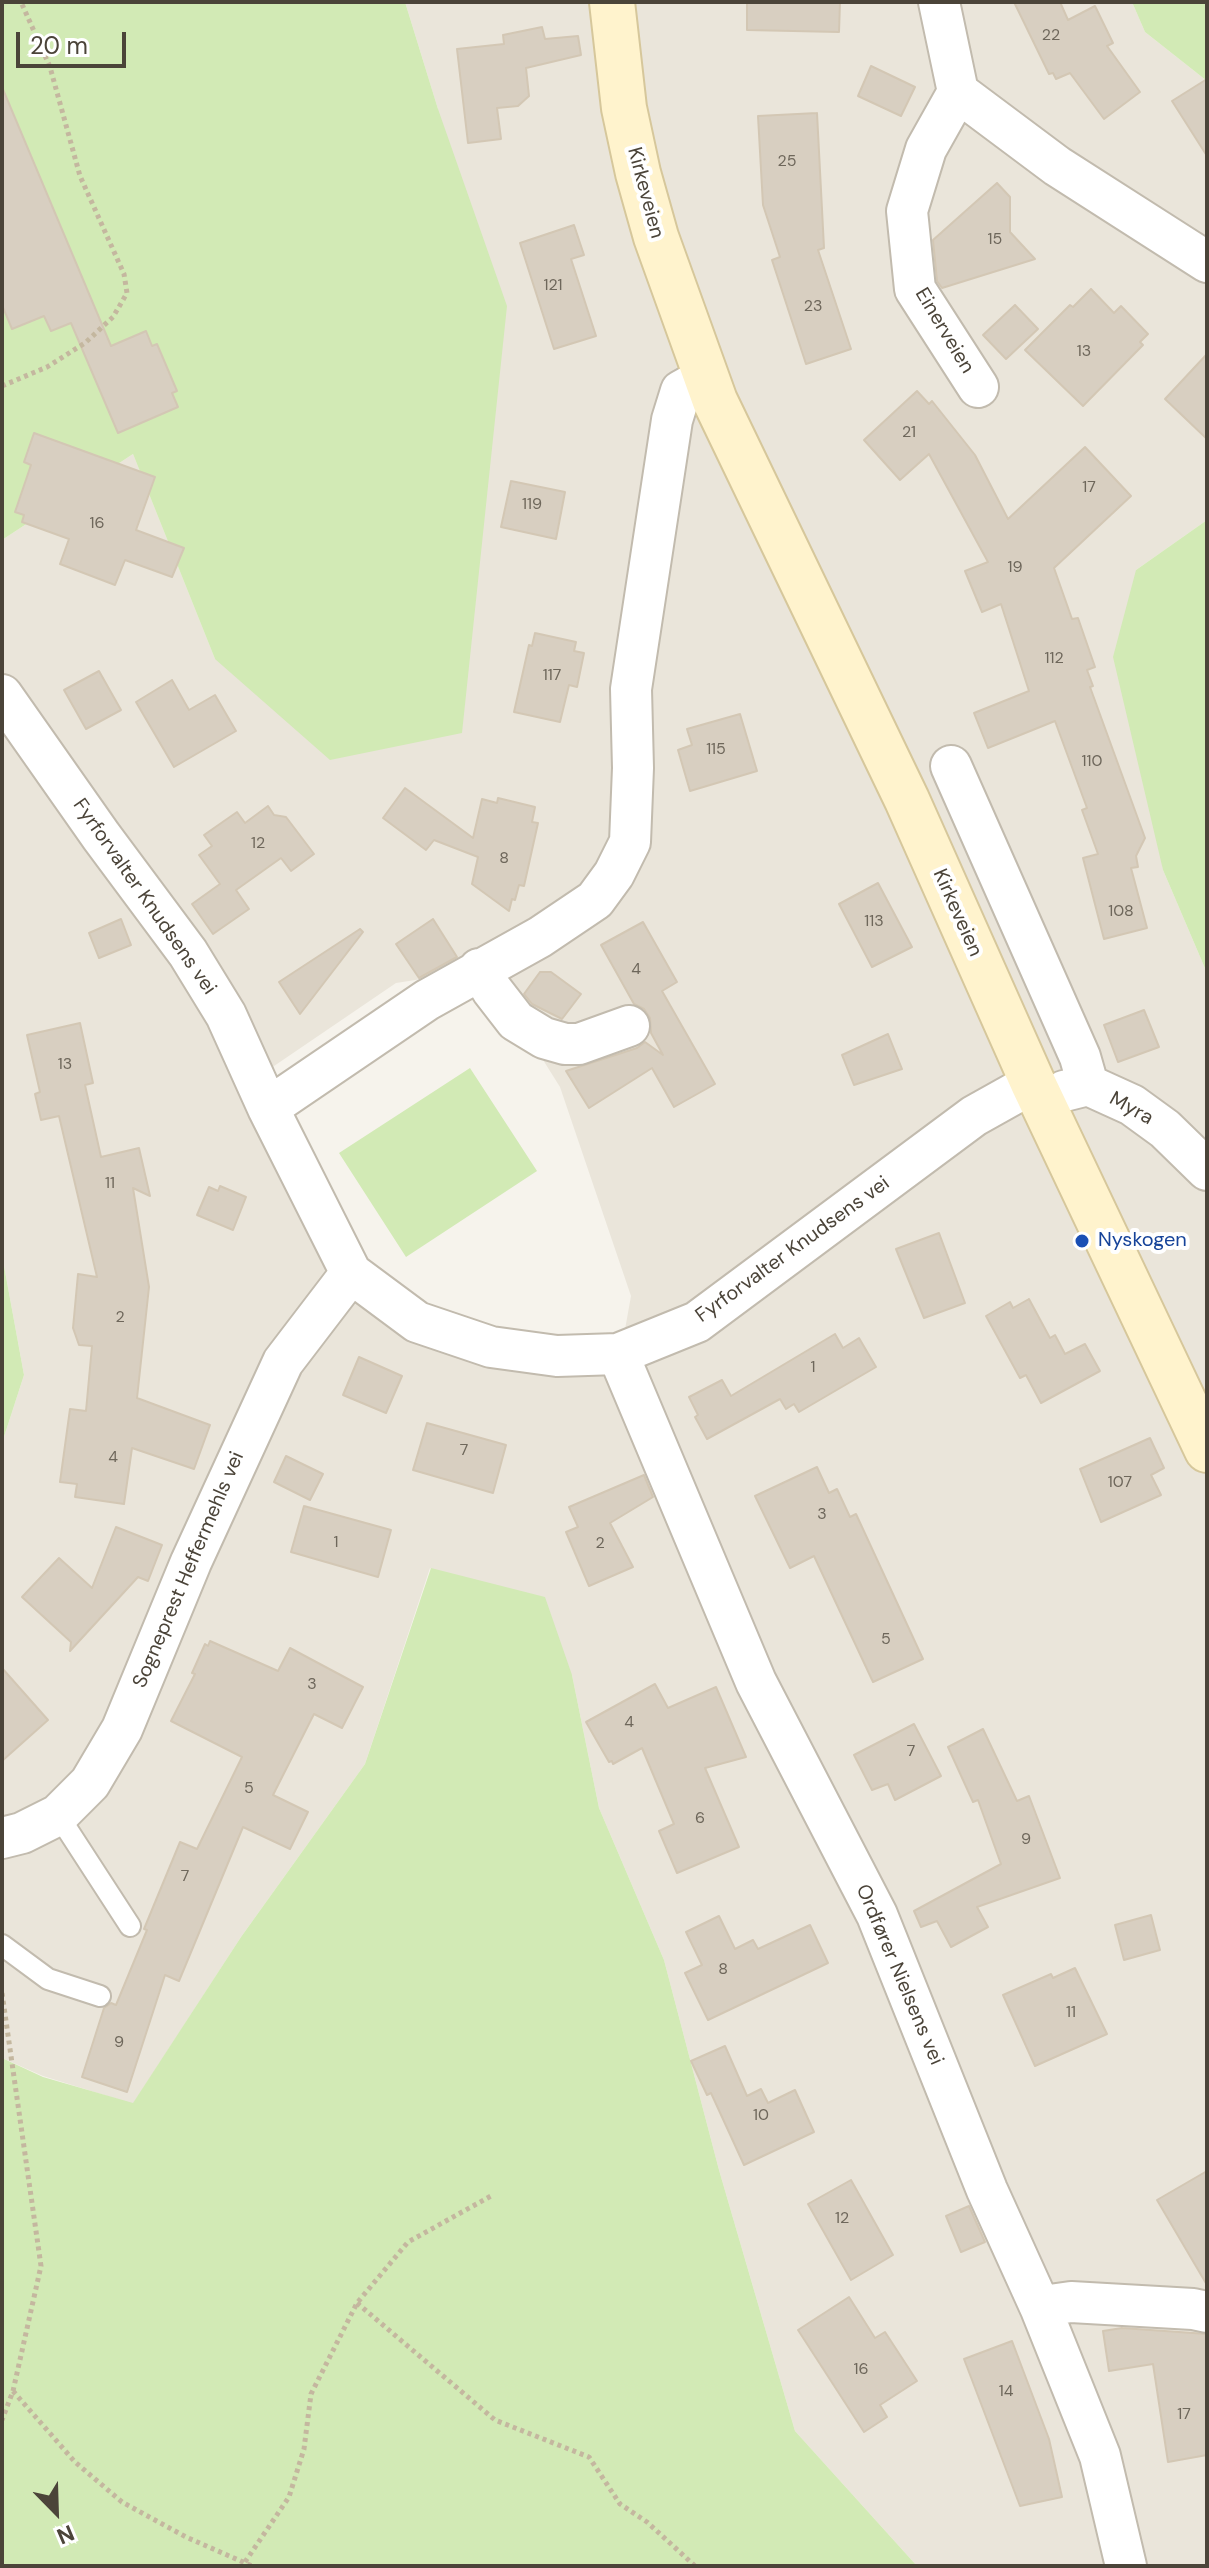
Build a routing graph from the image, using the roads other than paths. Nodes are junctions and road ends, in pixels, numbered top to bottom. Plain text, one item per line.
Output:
1 (612, 2) edge
2 (939, 2) edge
3 (958, 92) junction
4 (1207, 262) edge
5 (706, 377) junction
6 (978, 387) dead end
7 (2, 695) edge
8 (951, 766) dead end
9 (479, 969) junction
10 (629, 1026) dead end
11 (1088, 1085) junction
12 (1037, 1092) junction
13 (268, 1108) junction
14 (1207, 1170) edge
15 (351, 1273) junction
16 (618, 1354) junction
17 (1207, 1450) edge
18 (58, 1815) junction
19 (2, 1838) edge
20 (130, 1926) dead end
21 (2, 1945) edge
22 (100, 1996) dead end
23 (1041, 2309) junction
24 (1207, 2312) edge
25 (1126, 2566) edge

1 - 5 main road, Kirkeveien
2 - 3 street
3 - 4 street
3 - 6 street, Einerveien
5 - 9 street
5 - 12 main road, Kirkeveien
7 - 13 street, Fyrforvalter Knudsens vei
8 - 11 street
9 - 10 street
9 - 13 street
11 - 12 street, Myra
11 - 14 street, Myra
12 - 16 street, Fyrforvalter Knudsens vei
12 - 17 main road, Kirkeveien
13 - 15 street, Fyrforvalter Knudsens vei
15 - 16 street, Fyrforvalter Knudsens vei
15 - 18 street, Sogneprest Heffermehls vei
16 - 23 street, Ordfører Nielsens vei
18 - 19 street, Sogneprest Heffermehls vei
18 - 20 lane
21 - 22 lane
23 - 24 street
23 - 25 street, Ordfører Nielsens vei

